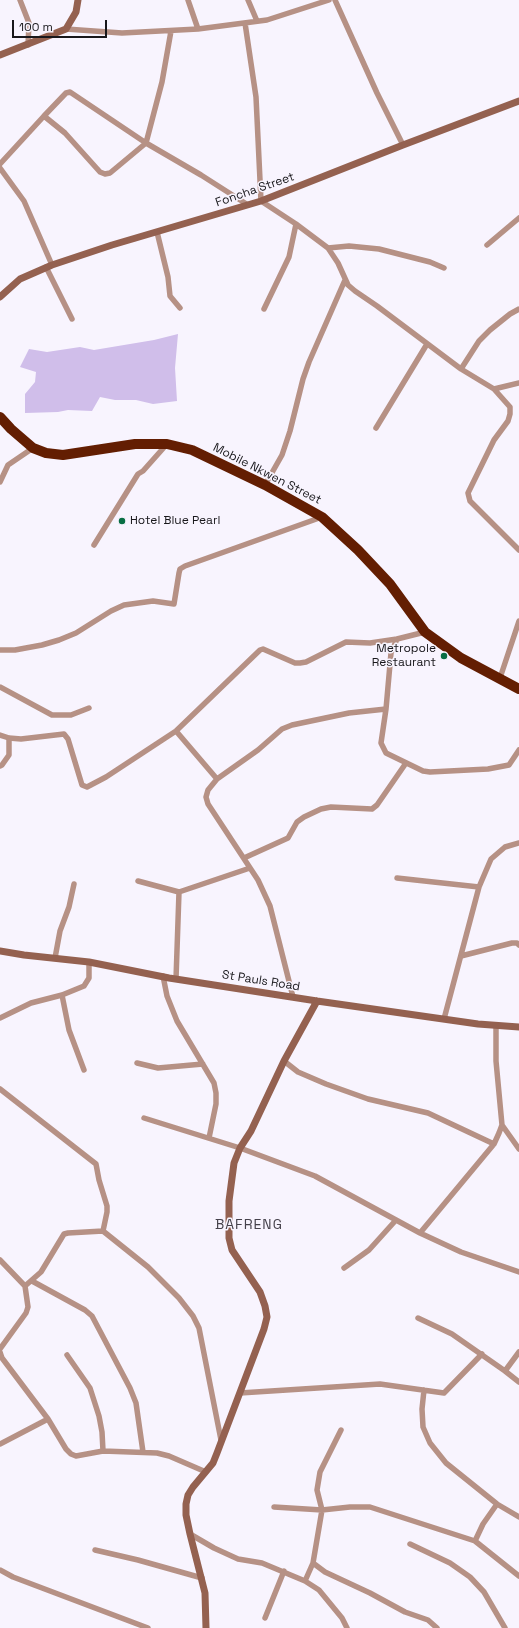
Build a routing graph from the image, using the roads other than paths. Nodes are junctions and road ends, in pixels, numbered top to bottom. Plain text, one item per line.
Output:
1 (20, 0) edge
2 (78, 0) edge
3 (188, 0) edge
4 (248, 0) edge
5 (330, 0) edge
6 (335, 0) edge
7 (257, 21) junction
8 (245, 23) junction
9 (66, 29) junction
10 (198, 29) junction
11 (172, 31) junction
12 (28, 44) junction
13 (0, 55) edge
14 (519, 101) edge
15 (44, 116) junction
16 (146, 143) junction
17 (403, 145) junction
18 (0, 164) edge
19 (0, 168) edge
20 (261, 201) junction
21 (248, 205) junction
22 (519, 218) edge
23 (296, 224) junction
24 (157, 232) junction
25 (487, 245) dead end
26 (328, 248) junction
27 (50, 266) junction
28 (444, 268) dead end
29 (345, 280) junction
30 (0, 297) edge
31 (180, 308) dead end
32 (264, 309) dead end
33 (519, 309) edge
34 (72, 319) dead end
35 (427, 344) junction
36 (461, 369) junction
37 (519, 383) edge
38 (494, 389) junction
39 (0, 417) edge
40 (376, 428) dead end
41 (167, 444) junction
42 (34, 448) junction
43 (0, 482) edge
44 (265, 485) junction
45 (322, 517) junction
46 (94, 545) dead end
47 (519, 550) edge
48 (519, 621) edge
49 (425, 632) junction
50 (397, 639) junction
51 (0, 650) edge
52 (500, 678) junction
53 (0, 687) edge
54 (519, 688) edge
55 (89, 708) dead end
56 (386, 709) junction
57 (176, 731) junction
58 (0, 735) edge
59 (9, 738) junction
60 (519, 750) edge
61 (406, 762) junction
62 (0, 766) edge
63 (217, 779) junction
64 (519, 843) edge
65 (244, 858) junction
66 (250, 868) junction
67 (397, 878) dead end
68 (138, 881) dead end
69 (74, 884) dead end
70 (479, 887) junction
71 (179, 892) junction
72 (519, 945) edge
73 (0, 951) edge
74 (462, 956) junction
75 (55, 958) junction
76 (89, 962) junction
77 (163, 976) junction
78 (176, 979) junction
79 (62, 995) junction
80 (293, 997) junction
81 (317, 1001) junction
82 (0, 1018) edge
83 (444, 1019) junction
84 (496, 1026) junction
85 (519, 1027) edge
86 (284, 1061) junction
87 (137, 1063) dead end
88 (203, 1064) junction
89 (84, 1070) dead end
90 (0, 1089) edge
91 (144, 1118) dead end
92 (502, 1125) junction
93 (209, 1138) junction
94 (494, 1144) junction
95 (240, 1148) junction
96 (519, 1149) edge
97 (396, 1220) junction
98 (103, 1231) junction
99 (420, 1233) junction
100 (0, 1260) edge
101 (344, 1268) dead end
102 (519, 1272) edge
103 (32, 1281) junction
104 (25, 1286) junction
105 (418, 1318) dead end
106 (0, 1349) edge
107 (0, 1352) edge
108 (519, 1352) edge
109 (482, 1354) junction
110 (67, 1355) dead end
111 (505, 1371) junction
112 (519, 1382) edge
113 (424, 1390) junction
114 (240, 1393) junction
115 (48, 1419) junction
116 (342, 1430) dead end
117 (221, 1440) junction
118 (0, 1444) edge
119 (103, 1451) junction
120 (143, 1452) junction
121 (206, 1472) junction
122 (497, 1504) junction
123 (274, 1507) dead end
124 (322, 1510) junction
125 (519, 1517) edge
126 (190, 1534) junction
127 (475, 1540) junction
128 (410, 1544) dead end
129 (95, 1550) dead end
130 (313, 1563) junction
131 (0, 1570) edge
132 (284, 1571) junction
133 (519, 1576) edge
134 (202, 1578) junction
135 (305, 1581) junction
136 (265, 1618) dead end
137 (148, 1628) edge
138 (206, 1628) edge
139 (347, 1628) edge
140 (437, 1628) edge
141 (505, 1628) edge

1 - 12 street
2 - 9 street
3 - 10 street
4 - 7 street
5 - 7 street
6 - 17 street
7 - 8 street
8 - 10 street
8 - 20 street
9 - 11 street
9 - 12 street
10 - 11 street
11 - 16 street
12 - 13 street
14 - 17 street, Foncha Street
15 - 16 street
15 - 16 street
15 - 18 street
16 - 21 street
17 - 20 street, Foncha Street
19 - 27 street
20 - 21 street, Foncha Street
20 - 23 street
21 - 24 street, Foncha Street
22 - 25 street
23 - 26 street
23 - 32 street
24 - 27 street, Foncha Street
24 - 31 street
26 - 28 street
26 - 29 street
27 - 30 street, Foncha Street
27 - 34 street
29 - 35 street
29 - 44 street
33 - 36 street
35 - 36 street
35 - 40 street
36 - 38 street
37 - 38 street
38 - 47 street
39 - 42 highway, Mobile Nkwen Street
41 - 42 highway, Mobile Nkwen Street
41 - 44 highway, Mobile Nkwen Street
41 - 46 street
42 - 43 street
44 - 45 highway, Mobile Nkwen Street
45 - 49 highway, Mobile Nkwen Street
45 - 51 street
48 - 52 street
49 - 50 street
49 - 52 highway, Mobile Nkwen Street
50 - 56 street
50 - 57 street
52 - 54 highway, Mobile Nkwen Street
53 - 55 street
56 - 61 street
56 - 63 street
57 - 59 street
57 - 63 street
58 - 59 street
59 - 62 street
60 - 61 street
61 - 65 street
63 - 65 street
64 - 70 street
65 - 66 street
66 - 71 street
66 - 80 street
67 - 70 street
68 - 71 street
69 - 75 street
70 - 74 street
71 - 78 street
72 - 74 street
73 - 75 street, St Pauls Road
74 - 83 street
75 - 76 street, St Pauls Road
76 - 77 street, St Pauls Road
76 - 79 street
77 - 78 street, St Pauls Road
77 - 88 street
78 - 80 street, St Pauls Road
79 - 82 street
79 - 89 street
80 - 81 street, St Pauls Road
81 - 83 street, St Pauls Road
81 - 86 street
83 - 84 street, St Pauls Road
84 - 85 street, St Pauls Road
84 - 92 street
86 - 94 street
86 - 95 street
87 - 88 street
88 - 93 street
90 - 98 street
91 - 93 street
92 - 94 street
92 - 96 street
93 - 95 street
94 - 99 street
95 - 97 street
95 - 114 street
97 - 99 street
97 - 101 street
98 - 103 street
98 - 117 street
99 - 102 street
100 - 104 street
103 - 104 street
103 - 120 street
104 - 106 street
105 - 109 street
107 - 115 street
108 - 111 street
109 - 111 street
109 - 113 street
110 - 119 street
111 - 112 street
113 - 114 street
113 - 122 street
114 - 117 street
115 - 118 street
115 - 119 street
116 - 124 street
117 - 121 street
119 - 120 street
120 - 121 street
121 - 126 street
122 - 125 street
122 - 127 street
123 - 124 street
124 - 127 street
124 - 130 street
126 - 132 street
126 - 134 street
127 - 133 street
128 - 141 street
129 - 134 street
130 - 135 street
130 - 140 street
131 - 137 street
132 - 135 street
132 - 136 street
134 - 138 street
135 - 139 street

